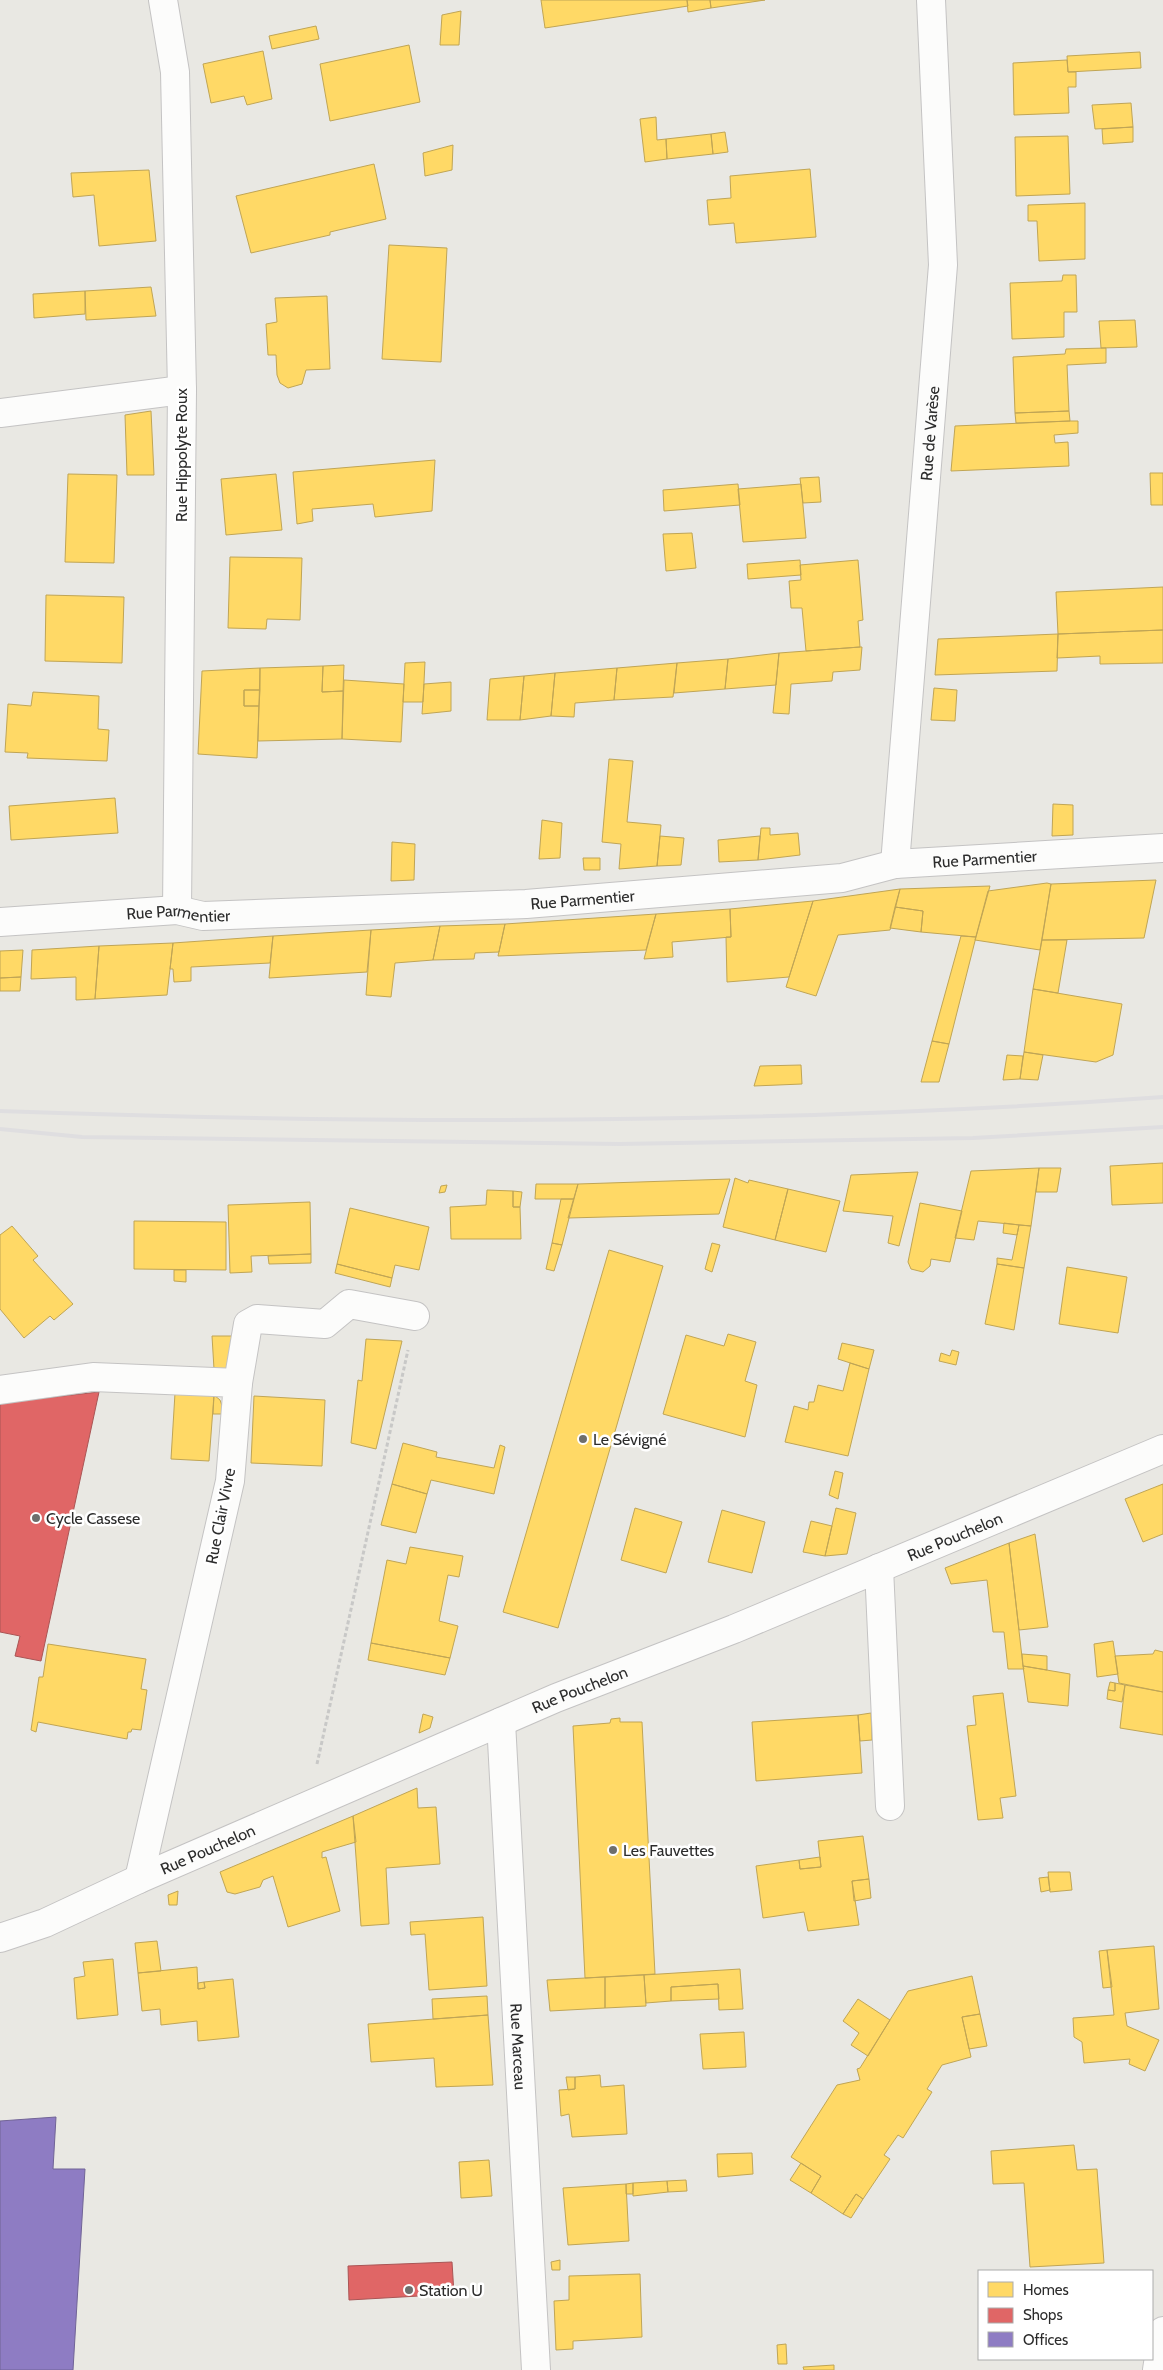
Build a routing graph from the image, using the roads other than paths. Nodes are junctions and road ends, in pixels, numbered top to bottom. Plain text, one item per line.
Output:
1 (931, 0) edge
2 (164, 1) edge
3 (182, 390) junction
4 (0, 413) edge
5 (1163, 848) edge
6 (895, 864) junction
7 (178, 910) junction
8 (0, 922) edge
9 (415, 1316) road end
10 (238, 1383) junction
11 (0, 1390) edge
12 (1163, 1449) edge
13 (879, 1568) junction
14 (501, 1722) junction
15 (890, 1806) dead end
16 (139, 1879) junction
17 (0, 1938) edge
18 (1163, 2331) edge
19 (536, 2370) edge
20 (1157, 2370) edge

1 - 6 street, Rue de Varèse
2 - 3 street, Rue Hippolyte Roux
3 - 4 street
3 - 7 street, Rue Hippolyte Roux
5 - 6 street, Rue Parmentier
6 - 7 street, Rue Parmentier
7 - 8 street, Rue Parmentier
9 - 10 street, Rue Clair Vivre
10 - 11 street
10 - 16 street, Rue Clair Vivre
12 - 13 street, Rue Pouchelon
13 - 14 street, Rue Pouchelon
13 - 15 street
14 - 16 street, Rue Pouchelon
14 - 19 street, Rue Marceau
16 - 17 street, Rue Pouchelon
18 - 20 street

